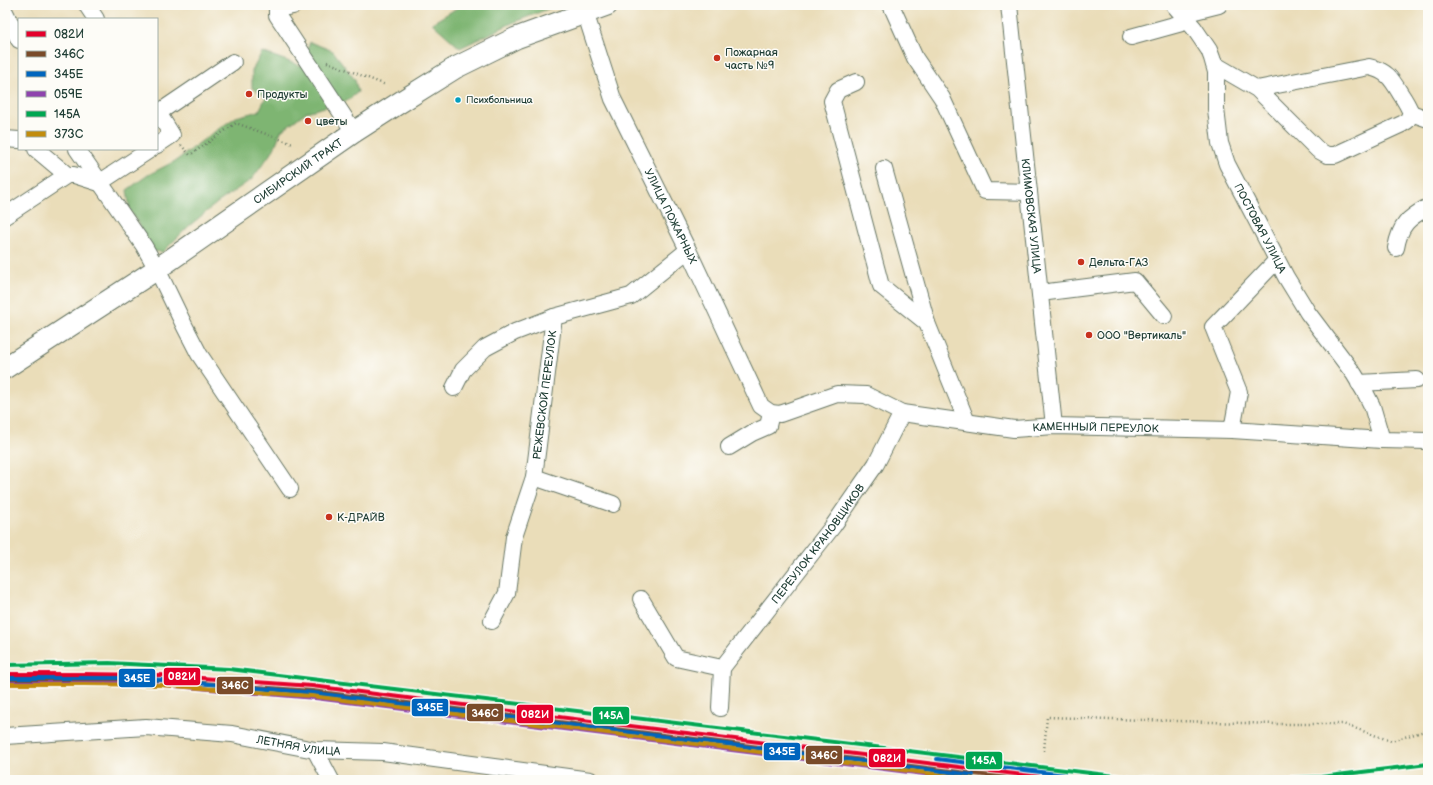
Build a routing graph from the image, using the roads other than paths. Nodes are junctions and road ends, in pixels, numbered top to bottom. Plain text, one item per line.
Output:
1 (607, 5) edge
2 (891, 5) edge
3 (1010, 5) edge
4 (1219, 5) edge
5 (282, 7) edge
6 (5, 12) edge
7 (585, 12) junction
8 (1182, 13) edge
9 (1131, 37) dead end
10 (18, 38) edge
11 (233, 62) dead end
12 (1214, 64) junction
13 (856, 82) dead end
14 (1258, 89) junction
15 (158, 112) edge
16 (1411, 113) junction
17 (1428, 119) edge
18 (354, 132) junction
19 (5, 139) edge
20 (18, 140) edge
21 (158, 144) edge
22 (37, 150) edge
23 (78, 150) edge
24 (149, 150) edge
25 (884, 170) dead end
26 (67, 175) junction
27 (99, 183) junction
28 (1029, 192) junction
29 (1428, 207) edge
30 (5, 216) edge
31 (1396, 248) dead end
32 (688, 250) junction
33 (1276, 261) junction
34 (157, 269) junction
35 (1040, 293) junction
36 (1164, 316) dead end
37 (554, 317) junction
38 (927, 323) junction
39 (5, 368) edge
40 (1417, 380) dead end
41 (1359, 383) junction
42 (454, 388) dead end
43 (902, 413) junction
44 (771, 414) junction
45 (967, 422) junction
46 (1054, 426) junction
47 (1232, 430) junction
48 (1382, 440) junction
49 (1428, 441) edge
50 (729, 446) dead end
51 (534, 477) junction
52 (290, 489) dead end
53 (613, 504) dead end
54 (641, 599) dead end
55 (492, 620) dead end
56 (722, 668) junction
57 (720, 708) dead end
58 (5, 736) edge
59 (315, 750) junction
60 (332, 780) edge
61 (590, 780) edge

1 - 7 main road, СИБИРСКИЙ ТРАКТ
2 - 28 street
3 - 28 street, КЛИМОВСКАЯ УЛИЦА
4 - 8 street
5 - 18 street
6 - 10 street
7 - 18 main road, СИБИРСКИЙ ТРАКТ
7 - 32 street, УЛИЦА ПОЖАРНЫХ
8 - 9 street
8 - 12 street, ПОСТОВАЯ УЛИЦА
11 - 15 street
12 - 14 street
12 - 33 street, ПОСТОВАЯ УЛИЦА
13 - 38 street
14 - 16 street
14 - 16 street
15 - 21 street
16 - 17 street
18 - 34 main road, СИБИРСКИЙ ТРАКТ
19 - 20 street
22 - 26 street
23 - 27 street
24 - 27 street
25 - 38 street
26 - 27 street
26 - 30 street
27 - 34 street
28 - 35 street, КЛИМОВСКАЯ УЛИЦА
29 - 31 street
32 - 37 street, РЕЖЕВСКОЙ ПЕРЕУЛОК
32 - 44 street, УЛИЦА ПОЖАРНЫХ
33 - 41 street, ПОСТОВАЯ УЛИЦА
33 - 47 street
34 - 39 main road, СИБИРСКИЙ ТРАКТ
34 - 52 street
35 - 36 street
35 - 46 street, КЛИМОВСКАЯ УЛИЦА
37 - 42 street
37 - 51 street, РЕЖЕВСКОЙ ПЕРЕУЛОК
38 - 45 street
40 - 41 street
41 - 48 street, ПОСТОВАЯ УЛИЦА
43 - 44 street, КАМЕННЫЙ ПЕРЕУЛОК
43 - 45 street, КАМЕННЫЙ ПЕРЕУЛОК
43 - 56 street, ПЕРЕУЛОК КРАНОВЩИКОВ
44 - 50 street
45 - 46 street, КАМЕННЫЙ ПЕРЕУЛОК
46 - 47 street, КАМЕННЫЙ ПЕРЕУЛОК
47 - 48 street, КАМЕННЫЙ ПЕРЕУЛОК
48 - 49 street, КАМЕННЫЙ ПЕРЕУЛОК
51 - 53 street
51 - 55 street, РЕЖЕВСКОЙ ПЕРЕУЛОК
54 - 56 street
56 - 57 street
58 - 59 street, ЛЕТНЯЯ УЛИЦА
59 - 60 street
59 - 61 street, ЛЕТНЯЯ УЛИЦА

